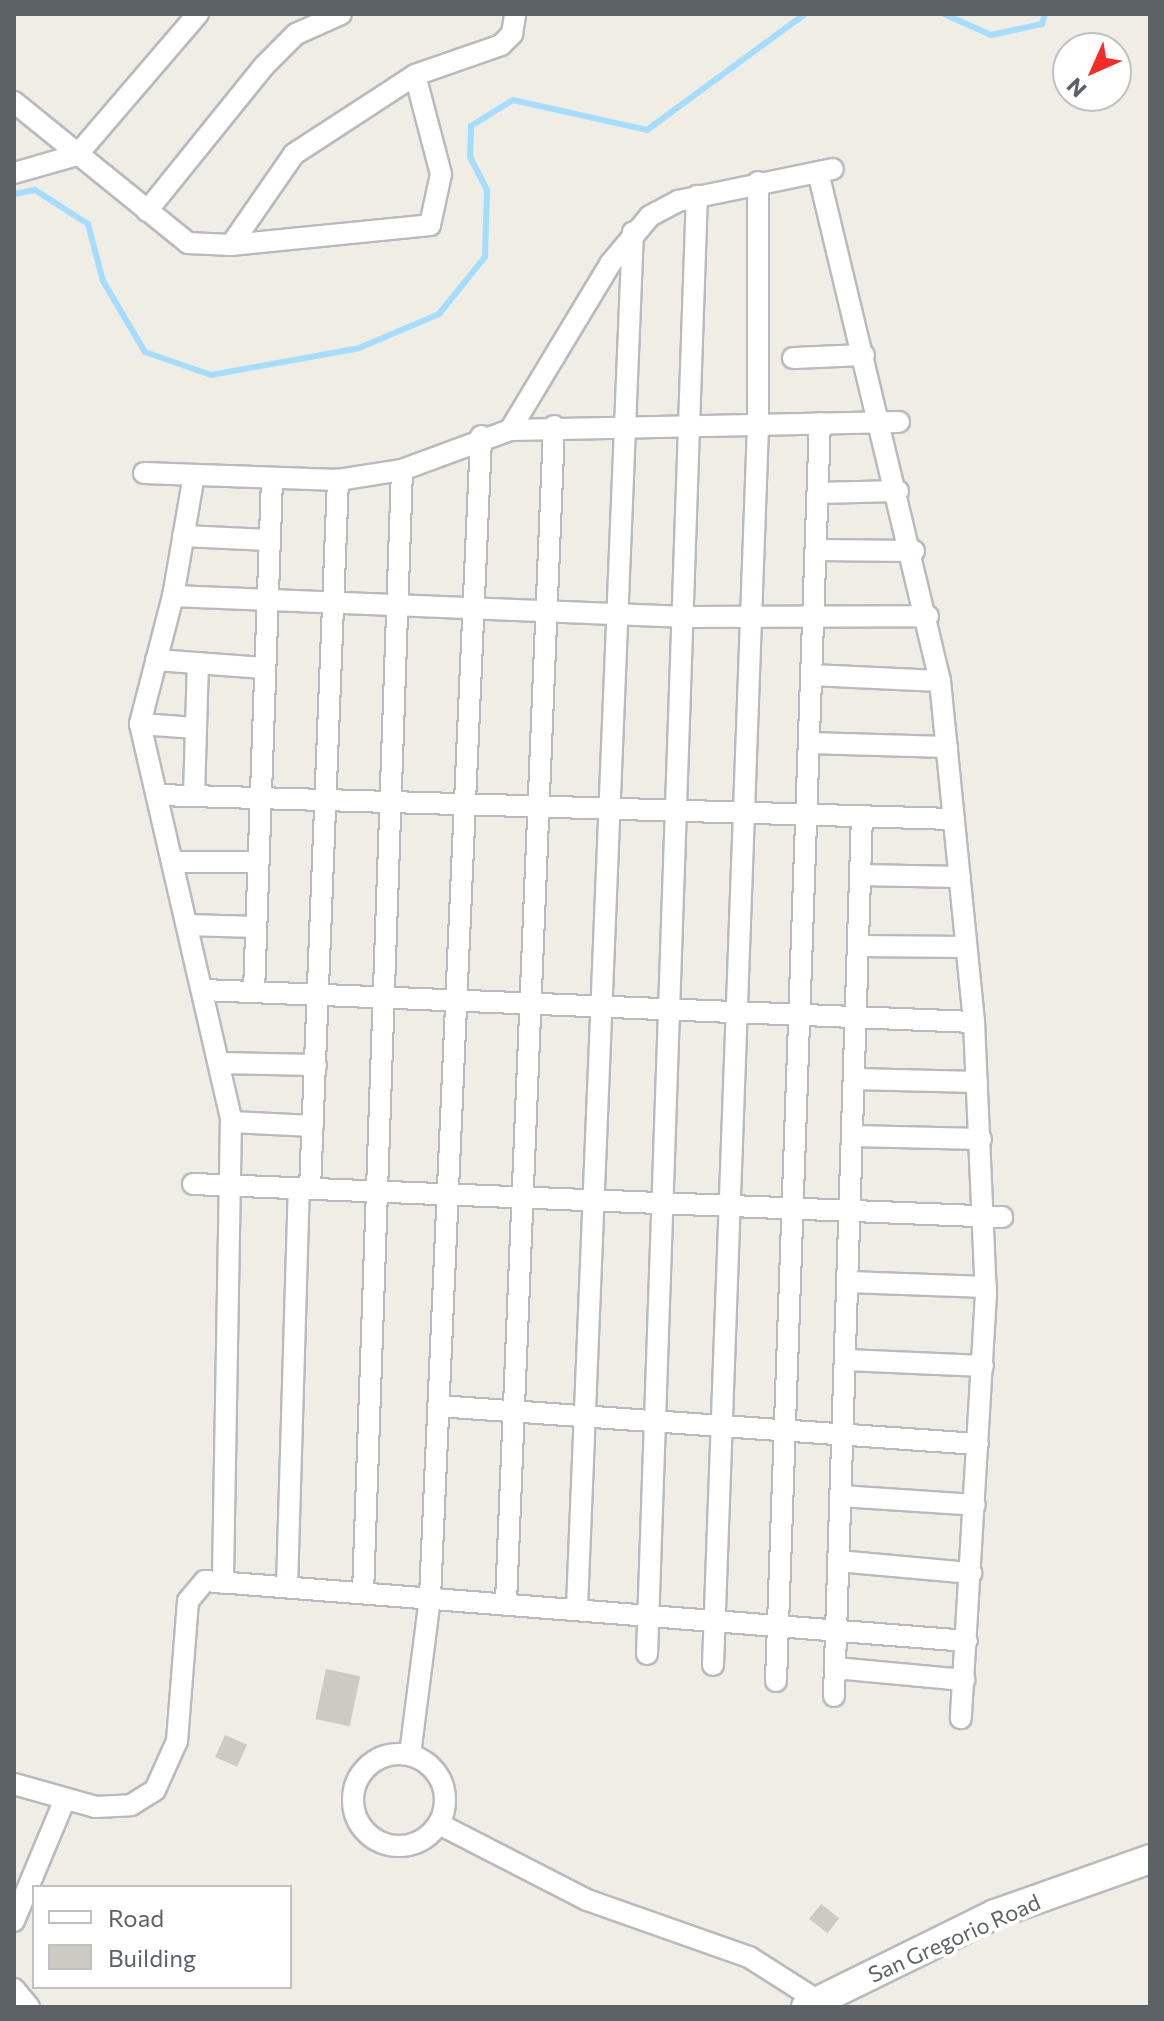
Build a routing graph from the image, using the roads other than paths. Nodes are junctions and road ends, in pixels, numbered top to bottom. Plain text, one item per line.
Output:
1 (198, 14) edge
2 (341, 14) edge
3 (515, 14) edge
4 (415, 75) junction
5 (14, 102) edge
6 (77, 155) junction
7 (14, 173) edge
8 (758, 182) junction
9 (697, 196) junction
10 (147, 211) junction
11 (633, 232) junction
12 (231, 245) junction
13 (864, 355) junction
14 (793, 358) dead end
15 (890, 422) junction
16 (820, 423) junction
17 (758, 424) junction
18 (691, 425) junction
19 (554, 426) junction
20 (624, 426) junction
21 (510, 430) junction
22 (481, 436) junction
23 (402, 470) junction
24 (144, 473) dead end
25 (194, 475) junction
26 (272, 478) junction
27 (338, 480) junction
28 (898, 491) junction
29 (818, 493) junction
30 (183, 536) junction
31 (269, 540) junction
32 (816, 550) junction
33 (914, 551) junction
34 (173, 596) junction
35 (267, 601) junction
36 (335, 604) junction
37 (398, 607) junction
38 (471, 611) junction
39 (546, 613) junction
40 (617, 615) junction
41 (813, 616) junction
42 (928, 616) junction
43 (685, 617) junction
44 (751, 617) junction
45 (156, 660) junction
46 (198, 663) junction
47 (264, 668) junction
48 (811, 675) junction
49 (940, 681) junction
50 (140, 724) junction
51 (196, 728) junction
52 (809, 743) junction
53 (947, 747) junction
54 (158, 795) junction
55 (194, 796) junction
56 (258, 798) junction
57 (330, 800) junction
58 (394, 802) junction
59 (463, 804) junction
60 (538, 807) junction
61 (609, 809) junction
62 (678, 811) junction
63 (744, 813) junction
64 (806, 815) junction
65 (862, 816) junction
66 (954, 819) junction
67 (176, 862) junction
68 (257, 862) junction
69 (860, 875) junction
70 (960, 877) junction
71 (187, 925) junction
72 (256, 927) junction
73 (858, 946) junction
74 (966, 947) junction
75 (203, 990) junction
76 (254, 992) junction
77 (319, 995) junction
78 (383, 998) junction
79 (455, 1001) junction
80 (530, 1004) junction
81 (601, 1007) junction
82 (671, 1010) junction
83 (737, 1013) junction
84 (799, 1016) junction
85 (856, 1018) junction
86 (974, 1022) junction
87 (219, 1063) junction
88 (316, 1065) junction
89 (854, 1079) junction
90 (977, 1082) junction
91 (231, 1122) junction
92 (313, 1126) junction
93 (852, 1136) junction
94 (981, 1139) junction
95 (193, 1184) dead end
96 (231, 1185) junction
97 (304, 1189) junction
98 (373, 1192) junction
99 (448, 1196) junction
100 (522, 1199) junction
101 (593, 1202) junction
102 (664, 1205) junction
103 (730, 1207) junction
104 (793, 1210) junction
105 (849, 1212) junction
106 (994, 1217) junction
107 (848, 1282) junction
108 (986, 1287) junction
109 (846, 1360) junction
110 (983, 1366) junction
111 (438, 1406) junction
112 (513, 1412) junction
113 (584, 1416) junction
114 (656, 1422) junction
115 (722, 1427) junction
116 (785, 1432) junction
117 (843, 1436) junction
118 (978, 1444) junction
119 (841, 1496) junction
120 (975, 1505) junction
121 (838, 1561) junction
122 (971, 1573) junction
123 (223, 1583) junction
124 (287, 1587) junction
125 (363, 1593) junction
126 (430, 1597) junction
127 (506, 1602) junction
128 (577, 1607) junction
129 (650, 1611) junction
130 (715, 1617) junction
131 (778, 1623) junction
132 (836, 1629) junction
133 (967, 1641) junction
134 (647, 1654) dead end
135 (713, 1665) dead end
136 (835, 1668) junction
137 (964, 1680) junction
138 (776, 1681) dead end
139 (834, 1696) dead end
140 (961, 1718) dead end
141 (410, 1754) junction
142 (14, 1784) edge
143 (65, 1799) junction
144 (439, 1824) junction
145 (1150, 1859) edge
146 (14, 1921) edge
147 (14, 1989) edge
148 (812, 2004) edge
149 (29, 2007) edge

1 - 6 street
2 - 10 street
3 - 4 street
4 - 12 street
4 - 12 street
5 - 6 street
6 - 7 street
6 - 10 street
8 - 9 street
8 - 13 street
8 - 17 street
9 - 11 street
9 - 18 street
10 - 12 street
11 - 20 street
11 - 21 street
13 - 14 street
13 - 15 street
15 - 16 street
15 - 28 street
16 - 17 street
16 - 29 street
17 - 18 street
17 - 44 street
18 - 20 street
18 - 43 street
19 - 20 street
19 - 21 street
19 - 39 street
20 - 40 street
21 - 22 street
22 - 23 street
22 - 38 street
23 - 27 street
23 - 37 street
24 - 25 street
25 - 26 street
25 - 30 street
26 - 27 street
26 - 31 street
27 - 36 street
28 - 29 street
28 - 33 street
29 - 32 street
30 - 31 street
30 - 34 street
31 - 35 street
32 - 33 street
32 - 41 street
33 - 42 street
34 - 35 street
34 - 45 street
35 - 36 street
35 - 47 street
36 - 37 street
36 - 57 street
37 - 38 street
37 - 58 street
38 - 39 street
38 - 59 street
39 - 40 street
39 - 60 street
40 - 43 street
40 - 61 street
41 - 42 street
41 - 44 street
41 - 48 street
42 - 49 street
43 - 44 street
43 - 62 street
44 - 63 street
45 - 46 street
45 - 50 street
46 - 47 street
46 - 51 street
47 - 56 street
48 - 49 street
48 - 52 street
49 - 53 street
50 - 51 street
50 - 54 street
51 - 55 street
52 - 53 street
52 - 64 street
53 - 66 street
54 - 55 street
54 - 67 street
55 - 56 street
56 - 57 street
56 - 68 street
57 - 58 street
57 - 77 street
58 - 59 street
58 - 78 street
59 - 60 street
59 - 79 street
60 - 61 street
60 - 80 street
61 - 62 street
61 - 81 street
62 - 63 street
62 - 82 street
63 - 64 street
63 - 83 street
64 - 65 street
64 - 84 street
65 - 66 street
65 - 69 street
66 - 70 street
67 - 68 street
67 - 71 street
68 - 72 street
69 - 70 street
69 - 73 street
70 - 74 street
71 - 72 street
71 - 75 street
72 - 76 street
73 - 74 street
73 - 85 street
74 - 86 street
75 - 76 street
75 - 87 street
76 - 77 street
77 - 78 street
77 - 88 street
78 - 79 street
78 - 98 street
79 - 80 street
79 - 99 street
80 - 81 street
80 - 100 street
81 - 82 street
81 - 101 street
82 - 83 street
82 - 102 street
83 - 84 street
83 - 103 street
84 - 85 street
84 - 104 street
85 - 86 street
85 - 89 street
86 - 90 street
87 - 88 street
87 - 91 street
88 - 92 street
89 - 90 street
89 - 93 street
90 - 94 street
91 - 92 street
91 - 96 street
92 - 97 street
93 - 94 street
93 - 105 street
94 - 106 street
95 - 96 street
96 - 97 street
96 - 123 street
97 - 98 street
97 - 124 street
98 - 99 street
98 - 125 street
99 - 100 street
99 - 111 street
100 - 101 street
100 - 112 street
101 - 102 street
101 - 113 street
102 - 103 street
102 - 114 street
103 - 104 street
103 - 115 street
104 - 105 street
104 - 116 street
105 - 106 street
105 - 107 street
106 - 108 street
107 - 108 street
107 - 109 street
108 - 110 street
109 - 110 street
109 - 117 street
110 - 118 street
111 - 112 street
111 - 126 street
112 - 113 street
112 - 127 street
113 - 114 street
113 - 128 street
114 - 115 street
114 - 129 street
115 - 116 street
115 - 130 street
116 - 117 street
116 - 131 street
117 - 118 street
117 - 119 street
118 - 120 street
119 - 120 street
119 - 121 street
120 - 122 street
121 - 122 street
121 - 132 street
122 - 133 street
123 - 124 street
123 - 143 street
124 - 125 street
125 - 126 street
126 - 127 street
126 - 141 street
127 - 128 street
128 - 129 street
129 - 130 street
129 - 134 street
130 - 131 street
130 - 135 street
131 - 132 street
131 - 138 street
132 - 133 street
132 - 136 street
133 - 137 street
136 - 137 street
136 - 139 street
137 - 140 street
141 - 144 street
141 - 144 street
142 - 143 street
143 - 146 street
144 - 148 street
145 - 148 street, San Gregorio Road
147 - 149 street

